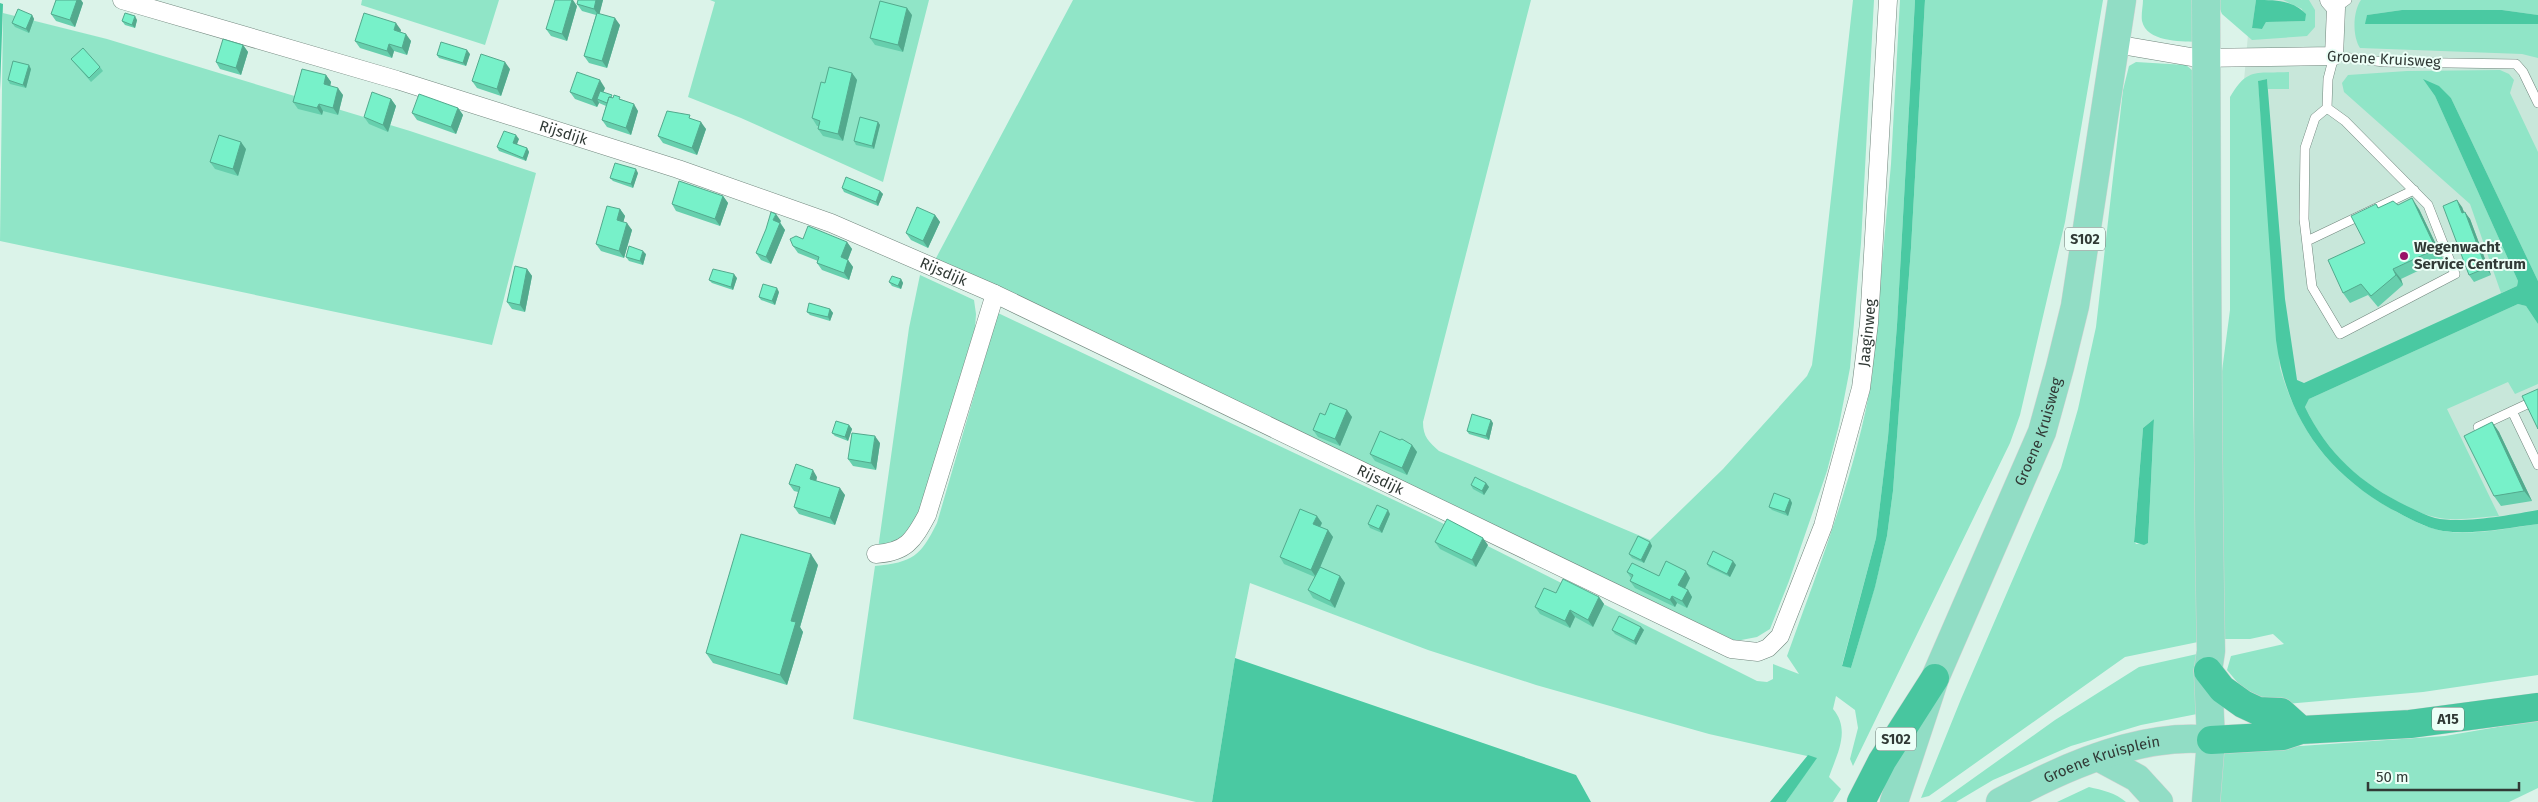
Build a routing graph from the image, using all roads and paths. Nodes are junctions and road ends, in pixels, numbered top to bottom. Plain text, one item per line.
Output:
1 (122, 0) edge
2 (1888, 0) edge
3 (2122, 0) edge
4 (2206, 0) edge
5 (2337, 3) edge
6 (2115, 44) junction
7 (2334, 56) junction
8 (2207, 58) junction
9 (2538, 103) edge
10 (2327, 108) junction
11 (2414, 190) junction
12 (2307, 240) junction
13 (994, 294) junction
14 (2538, 399) edge
15 (2512, 411) junction
16 (2478, 427) edge
17 (2538, 465) edge
18 (876, 554) dead end
19 (1768, 648) joint
20 (2208, 671) junction
21 (1935, 678) junction
22 (2538, 707) edge
23 (2301, 730) junction
24 (2211, 740) junction
25 (2098, 757) junction
26 (1861, 802) edge
27 (1894, 802) edge
28 (2000, 802) edge
29 (2158, 802) edge
30 (2206, 802) edge

1 - 13 street, Rijsdijk
2 - 19 street, Jaaginweg
3 - 6 main road, Groene Kruisweg / S102
4 - 8 main road
5 - 7 street
6 - 8 street, Groene Kruisweg
6 - 21 main road, Groene Kruisweg / S102
7 - 8 street, Groene Kruisweg
7 - 9 lane, Groene Kruisweg
7 - 10 lane
8 - 20 main road
10 - 11 lane
10 - 12 lane
11 - 12 lane
11 - 12 lane
13 - 18 street
13 - 19 street, Rijsdijk
14 - 15 lane
15 - 16 lane
15 - 17 lane
20 - 23 highway
20 - 24 main road
21 - 26 highway, S102
21 - 27 main road, Groene Kruisweg / S102
22 - 23 highway, A15
23 - 24 highway, A15
24 - 25 main road, Groene Kruisplein
24 - 30 main road
25 - 28 main road, Groene Kruisplein
25 - 29 main road

